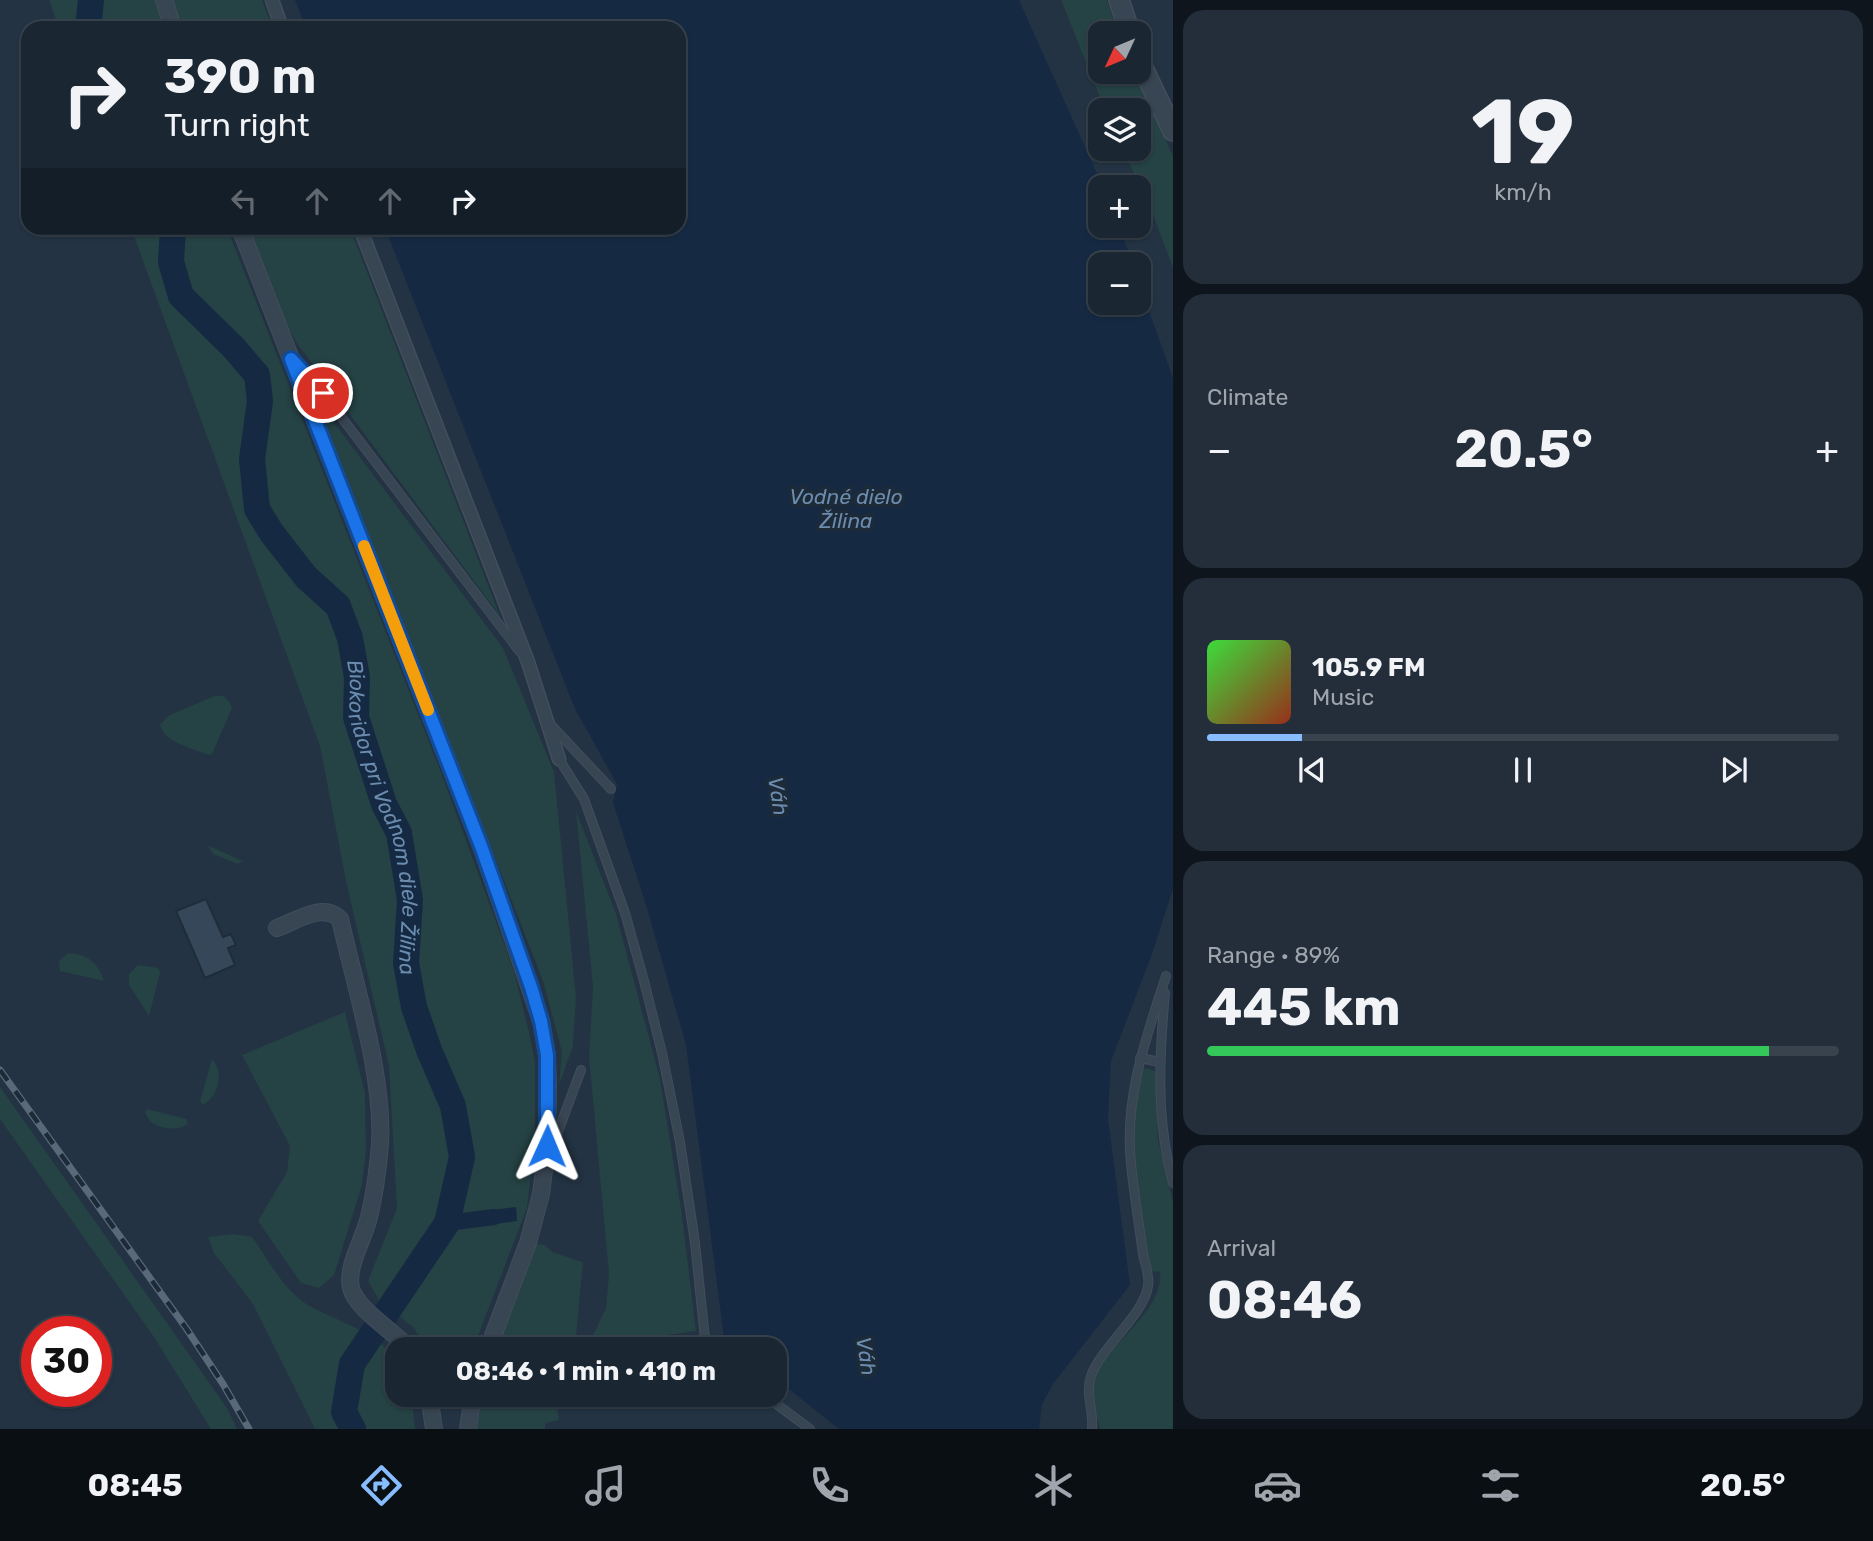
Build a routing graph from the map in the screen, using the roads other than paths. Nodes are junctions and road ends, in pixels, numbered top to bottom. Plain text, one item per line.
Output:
1 (164, 0) edge
2 (272, 0) edge
3 (1119, 0) edge
4 (171, 21) edge
5 (280, 21) edge
6 (1126, 21) edge
7 (1150, 84) edge
8 (1173, 131) edge
9 (243, 235) edge
10 (363, 235) edge
11 (291, 359) junction
12 (528, 662) junction
13 (548, 722) junction
14 (559, 759) joint
15 (611, 789) dead end
16 (277, 928) dead end
17 (1140, 1058) junction
18 (1160, 1062) junction
19 (581, 1070) dead end
20 (547, 1146) junction
21 (1173, 1184) edge
22 (399, 1337) edge
23 (493, 1337) edge
24 (705, 1337) edge
25 (431, 1407) edge
26 (471, 1407) edge
27 (782, 1407) edge
28 (434, 1429) edge
29 (468, 1429) edge
30 (810, 1429) edge
31 (1092, 1429) edge

1 - 4 street
2 - 5 street
3 - 6 street
7 - 8 street
9 - 11 street
10 - 12 street
11 - 12 lane
11 - 20 street
12 - 13 street
13 - 14 street
13 - 15 lane
14 - 24 lane
16 - 22 street
17 - 18 lane
17 - 18 lane
17 - 31 lane
18 - 21 lane
19 - 20 lane
20 - 23 street
25 - 28 street
26 - 29 street
27 - 30 lane

